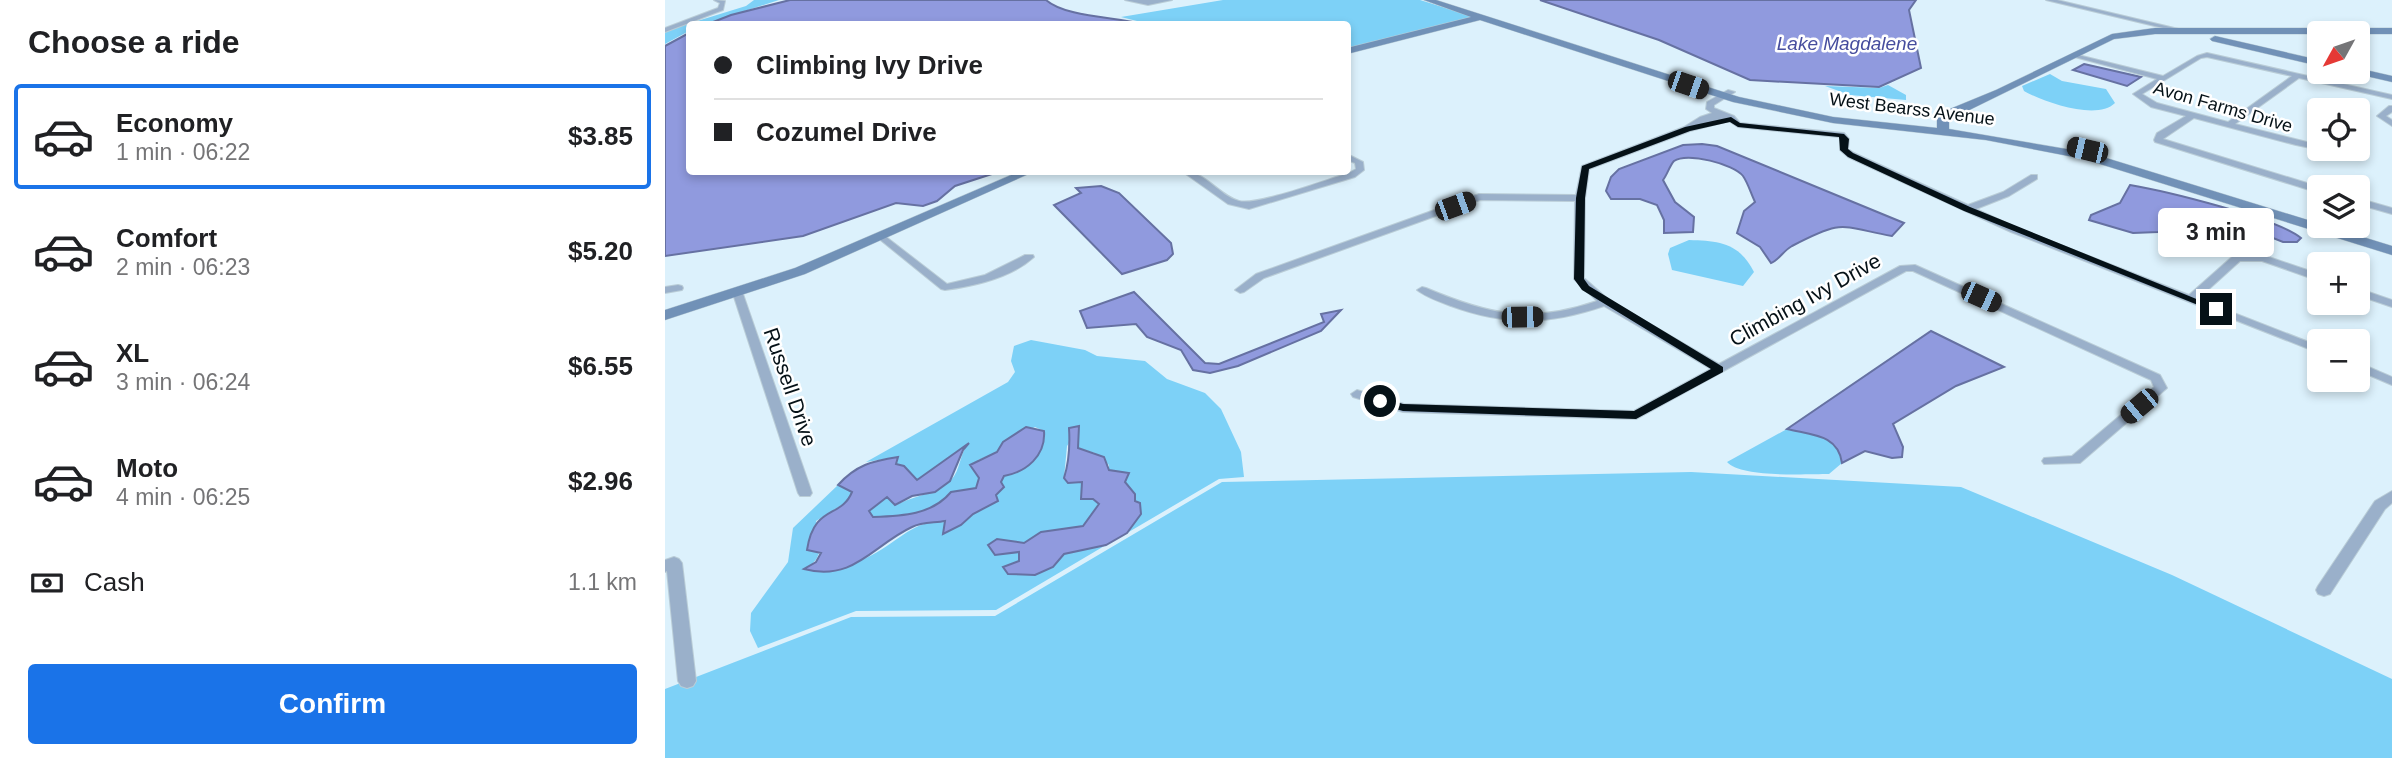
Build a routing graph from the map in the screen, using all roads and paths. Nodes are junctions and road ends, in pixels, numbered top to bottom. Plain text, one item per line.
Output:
1 (717, 0) edge
2 (1128, 0) edge
3 (1168, 0) edge
4 (1428, 0) edge
5 (1442, 0) edge
6 (2049, 0) edge
7 (2073, 0) edge
8 (2082, 7) junction
9 (1486, 16) junction
10 (689, 21) edge
11 (686, 22) edge
12 (665, 30) edge
13 (2184, 31) junction
14 (2392, 31) edge
15 (1351, 50) edge
16 (2076, 55) junction
17 (2307, 59) edge
18 (2370, 74) edge
19 (2299, 75) junction
20 (2165, 76) junction
21 (2392, 79) edge
22 (1727, 95) junction
23 (2392, 97) edge
24 (2392, 108) edge
25 (2193, 116) junction
26 (1719, 118) junction
27 (2392, 124) edge
28 (2229, 125) junction
29 (1942, 129) junction
30 (2307, 146) edge
31 (1351, 158) edge
32 (1020, 175) edge
33 (1191, 175) edge
34 (2034, 177) dead end
35 (2307, 186) edge
36 (1580, 198) junction
37 (2370, 205) edge
38 (1967, 209) junction
39 (2392, 211) edge
40 (2307, 216) edge
41 (880, 236) junction
42 (2370, 236) edge
43 (2392, 243) edge
44 (2392, 251) edge
45 (1029, 257) dead end
46 (2307, 274) edge
47 (678, 288) dead end
48 (665, 290) edge
49 (1240, 290) dead end
50 (1422, 290) dead end
51 (738, 294) junction
52 (2370, 296) edge
53 (2191, 299) junction
54 (1605, 302) junction
55 (2392, 304) edge
56 (665, 315) edge
57 (2307, 345) edge
58 (1719, 369) junction
59 (2370, 372) edge
60 (2392, 381) edge
61 (1357, 394) dead end
62 (2049, 461) dead end
63 (805, 493) dead end
64 (2392, 496) edge
65 (665, 566) edge
66 (2324, 590) dead end
67 (687, 681) dead end

1 - 10 street
2 - 3 street
4 - 9 main road, West Bearss Avenue
5 - 9 main road, West Bearss Avenue
6 - 8 street
7 - 8 street
8 - 13 street
9 - 15 main road
9 - 22 main road, West Bearss Avenue
11 - 12 street
13 - 14 main road
13 - 16 main road
13 - 17 main road
16 - 20 street
16 - 29 main road
18 - 21 main road
19 - 20 street, Avon Farms Drive
19 - 23 street, Avon Farms Drive
19 - 28 street
20 - 25 street, Avon Farms Drive
22 - 26 street
22 - 29 main road, West Bearss Avenue
24 - 27 street
25 - 28 street, Avon Farms Drive
25 - 35 street
26 - 36 street
26 - 38 street
28 - 30 street, Avon Farms Drive
29 - 40 main road, West Bearss Avenue
29 - 44 main road, West Bearss Avenue
31 - 33 street
32 - 41 main road
34 - 38 street
36 - 49 street
36 - 54 street
37 - 39 street
38 - 53 street
41 - 45 street
41 - 51 main road
42 - 43 main road
46 - 53 street
47 - 48 street
50 - 54 street
51 - 56 main road
51 - 63 street, Russell Drive
52 - 55 street
53 - 57 street
54 - 58 street
58 - 61 street, Climbing Ivy Drive
58 - 62 street, Climbing Ivy Drive
59 - 60 street
64 - 66 street
65 - 67 street

